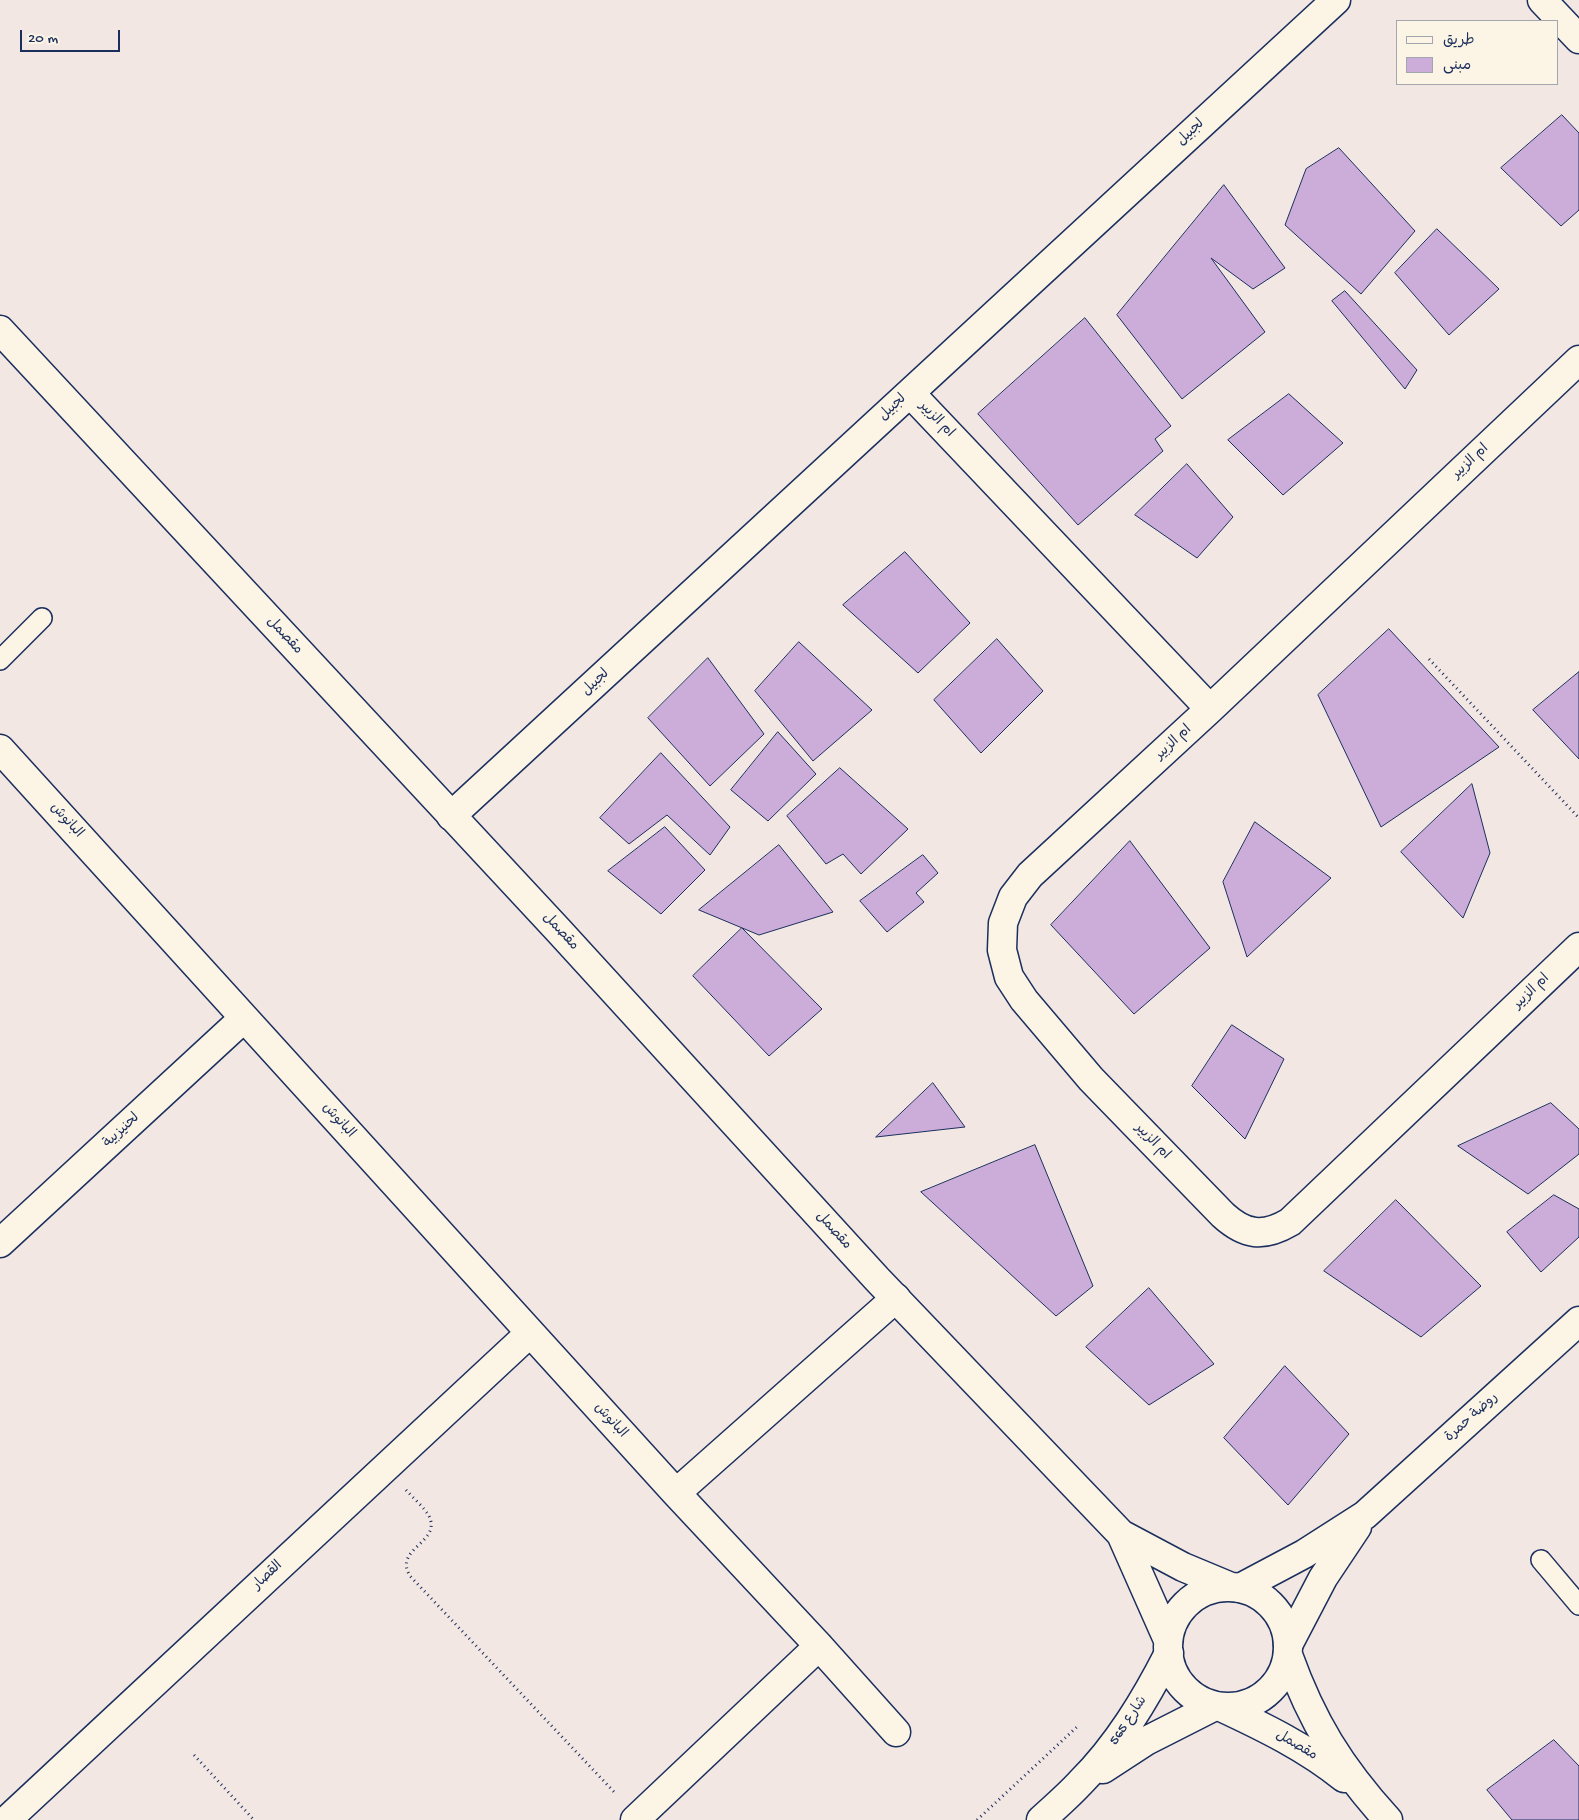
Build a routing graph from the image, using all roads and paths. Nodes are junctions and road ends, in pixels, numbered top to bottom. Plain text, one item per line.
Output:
1 (1336, 0) edge
2 (1542, 0) edge
3 (1579, 39) edge
4 (0, 330) edge
5 (1579, 360) edge
6 (910, 393) junction
7 (42, 618) dead end
8 (1429, 658) dead end
9 (0, 660) edge
10 (1210, 709) junction
11 (0, 749) edge
12 (451, 816) junction
13 (1579, 818) edge
14 (1579, 947) edge
15 (244, 1018) junction
16 (0, 1243) edge
17 (896, 1298) junction
18 (1579, 1321) edge
19 (530, 1332) junction
20 (385, 1467) junction
21 (676, 1493) junction
22 (1365, 1515) junction
23 (1121, 1534) junction
24 (1541, 1560) dead end
25 (1236, 1587) junction
26 (1579, 1605) edge
27 (820, 1646) junction
28 (1168, 1646) junction
29 (1288, 1650) junction
30 (1218, 1706) junction
31 (1079, 1725) dead end
32 (896, 1732) dead end
33 (194, 1755) dead end
34 (1081, 1783) junction
35 (1365, 1794) junction
36 (637, 1819) edge
37 (7, 1820) edge
38 (254, 1820) edge
39 (977, 1820) edge
40 (1041, 1820) edge
41 (1388, 1820) edge

1 - 6 street, لجبيل
2 - 3 street
4 - 12 street, مقصمل
5 - 10 street, ام الزبير
6 - 10 street, ام الزبير
6 - 12 street, لجبيل
7 - 9 lane
8 - 13 path
10 - 14 street, ام الزبير
11 - 15 street, البانوش
12 - 17 street, مقصمل
15 - 16 street, لحنيزبية
15 - 19 street, البانوش
17 - 21 street
17 - 23 street, مقصمل
18 - 22 street, روضة حمرة
19 - 20 street, القصار
19 - 21 street, البانوش
20 - 36 path
20 - 37 street, القصار
21 - 27 street, البانوش
22 - 25 street, روضة حمرة
22 - 29 street, روضة حمرة
23 - 25 street, مقصمل
23 - 28 street, مقصمل
24 - 26 lane
25 - 28 street
25 - 29 street
27 - 32 street, البانوش
27 - 36 street
28 - 30 street
28 - 34 street, شارع 565
29 - 30 street
29 - 35 street, مقصمل
30 - 34 street, شارع 565
30 - 35 street, مقصمل
31 - 39 path
33 - 38 path
34 - 40 street, شارع 565
35 - 41 street, مقصمل

